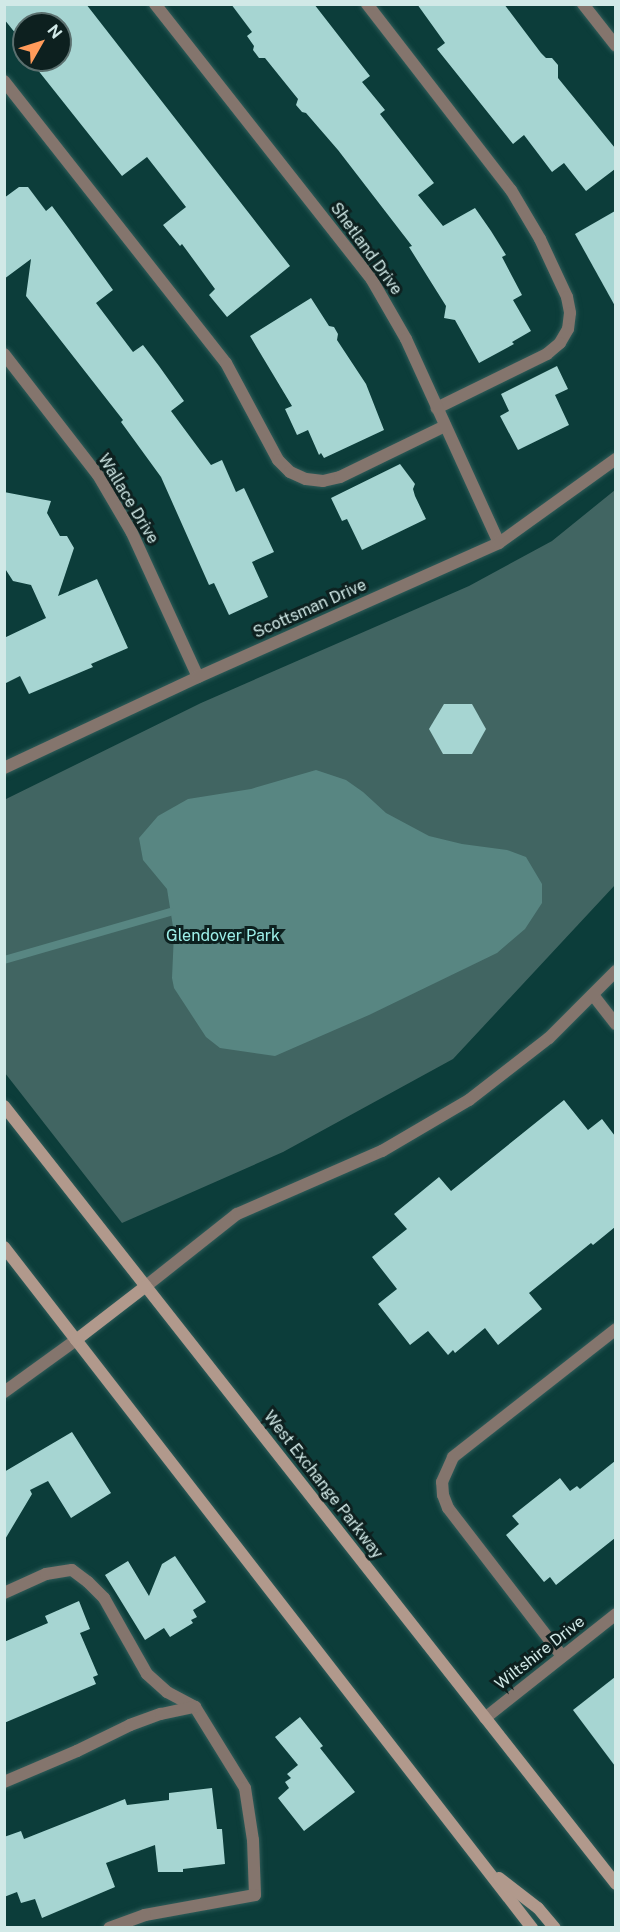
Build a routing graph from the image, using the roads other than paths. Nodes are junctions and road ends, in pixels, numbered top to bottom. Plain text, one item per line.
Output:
1 (155, 4) edge
2 (367, 4) edge
3 (583, 4) edge
4 (615, 46) edge
5 (4, 81) edge
6 (4, 354) edge
7 (437, 408) junction
8 (445, 426) junction
9 (615, 459) edge
10 (499, 543) junction
11 (198, 677) junction
12 (4, 768) edge
13 (615, 971) edge
14 (593, 995) junction
15 (615, 1024) edge
16 (4, 1106) edge
17 (4, 1247) edge
18 (146, 1286) junction
19 (615, 1329) edge
20 (76, 1340) junction
21 (4, 1392) edge
22 (4, 1593) edge
23 (615, 1614) edge
24 (562, 1656) junction
25 (195, 1707) junction
26 (485, 1718) junction
27 (4, 1782) edge
28 (486, 1868) junction
29 (615, 1884) edge
30 (109, 1928) edge
31 (532, 1928) edge
32 (555, 1928) edge

1 - 7 street, Shetland Drive
2 - 7 street
3 - 4 street
5 - 8 street
6 - 11 street, Wallace Drive
7 - 8 street, Shetland Drive
8 - 10 street, Shetland Drive
9 - 10 street, Scottsman Drive
10 - 11 street, Scottsman Drive
11 - 12 street, Scottsman Drive
13 - 14 street
14 - 15 street
14 - 18 street
16 - 18 main road, West Exchange Parkway
17 - 20 main road
18 - 20 main road
18 - 26 main road, West Exchange Parkway
19 - 24 street
20 - 21 street
20 - 28 main road
22 - 25 street
23 - 24 street, Wiltshire Drive
24 - 26 street, Wiltshire Drive
25 - 27 street
25 - 30 street
26 - 29 main road, West Exchange Parkway
28 - 31 main road
28 - 32 main road

